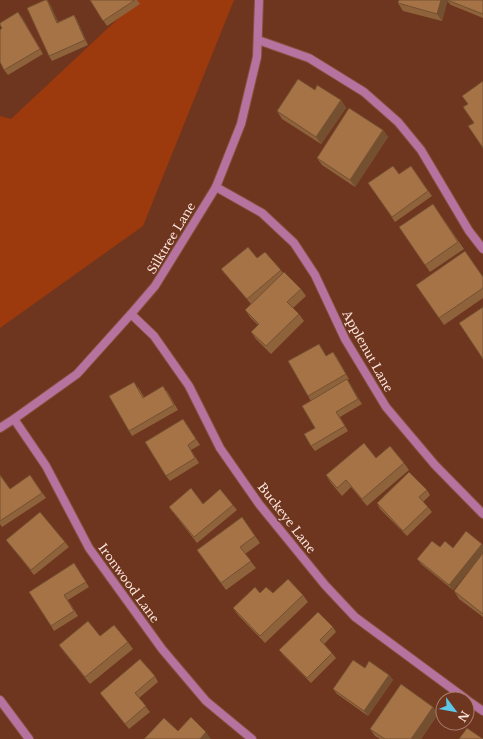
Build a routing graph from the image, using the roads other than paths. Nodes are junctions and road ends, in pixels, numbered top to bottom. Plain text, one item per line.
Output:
1 (259, 0) edge
2 (258, 40) junction
3 (216, 187) junction
4 (483, 249) edge
5 (131, 314) junction
6 (14, 420) junction
7 (0, 428) edge
8 (483, 514) edge
9 (455, 691) edge
10 (0, 700) edge
11 (28, 739) edge
12 (252, 739) edge

1 - 2 street, Silktree Lane
2 - 3 street, Silktree Lane
2 - 4 street
3 - 5 street, Silktree Lane
3 - 8 street, Applenut Lane
5 - 6 street, Silktree Lane
5 - 9 street, Buckeye Lane
6 - 7 street, Silktree Lane
6 - 12 street, Ironwood Lane
10 - 11 street

